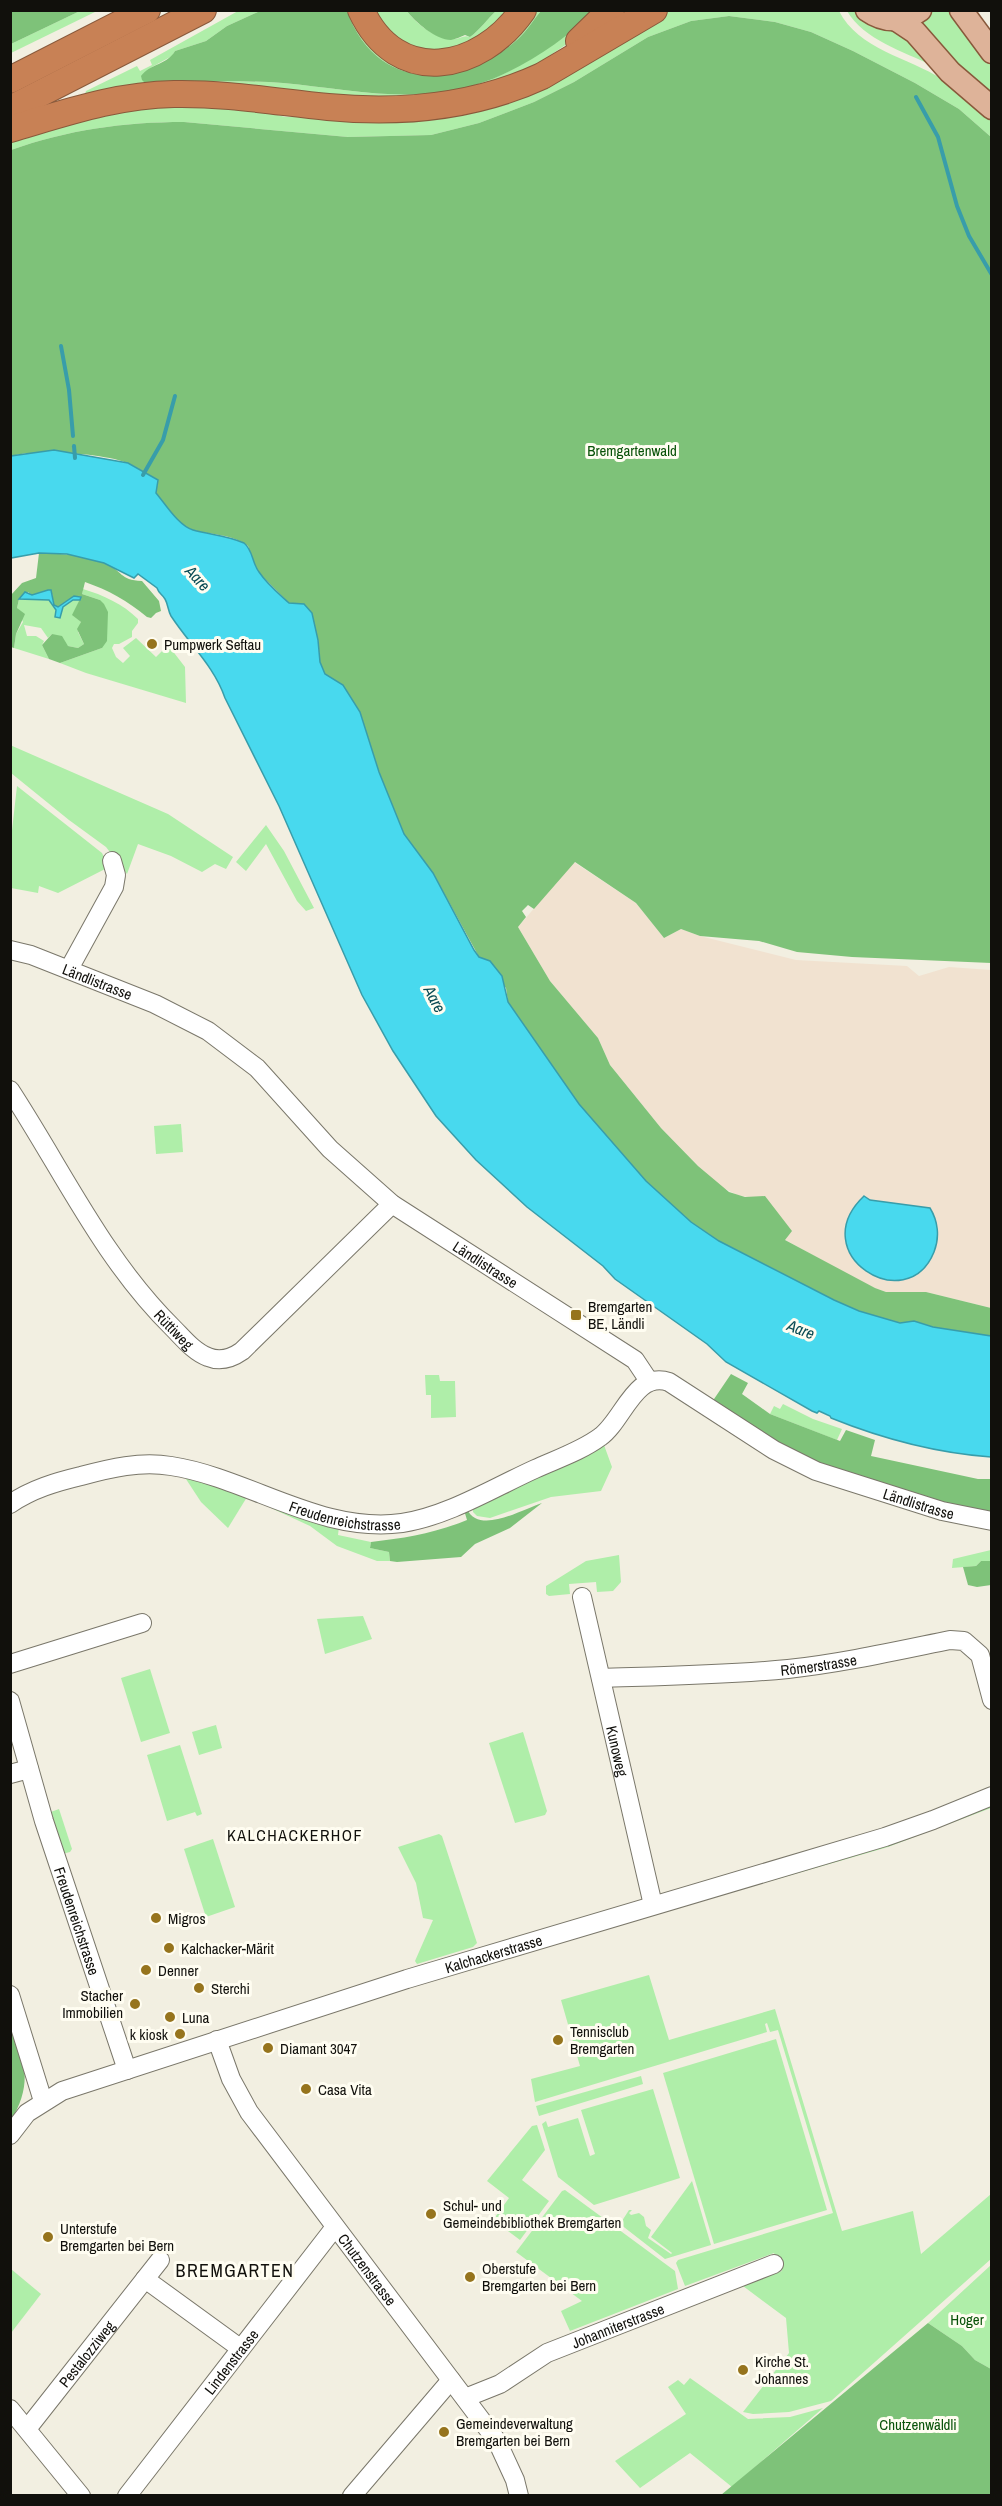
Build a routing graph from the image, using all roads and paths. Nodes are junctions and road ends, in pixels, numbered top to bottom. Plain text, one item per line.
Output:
1 (147, 10) edge
2 (202, 10) edge
3 (361, 10) edge
4 (523, 10) edge
5 (611, 10) edge
6 (654, 10) edge
7 (867, 10) edge
8 (920, 10) edge
9 (962, 10) edge
10 (897, 20) junction
11 (992, 52) edge
12 (10, 80) edge
13 (494, 93) junction
14 (992, 108) edge
15 (10, 109) edge
16 (10, 129) edge
17 (112, 861) dead end
18 (10, 950) edge
19 (69, 969) junction
20 (10, 1090) edge
21 (392, 1204) junction
22 (649, 1381) junction
23 (10, 1504) edge
24 (992, 1521) edge
25 (582, 1597) dead end
26 (142, 1623) dead end
27 (10, 1664) edge
28 (601, 1678) junction
29 (992, 1700) edge
30 (10, 1701) edge
31 (28, 1769) junction
32 (10, 1774) edge
33 (992, 1796) edge
34 (653, 1905) junction
35 (10, 1995) edge
36 (217, 2040) junction
37 (127, 2070) junction
38 (43, 2101) junction
39 (10, 2135) edge
40 (335, 2227) junction
41 (160, 2260) dead end
42 (774, 2264) dead end
43 (146, 2279) junction
44 (240, 2348) junction
45 (451, 2379) junction
46 (465, 2398) junction
47 (10, 2409) edge
48 (27, 2429) junction
49 (81, 2496) edge
50 (127, 2496) edge
51 (352, 2496) edge
52 (519, 2496) edge

1 - 12 highway
2 - 15 highway
3 - 4 highway
5 - 13 highway
6 - 13 highway
7 - 10 main road
8 - 10 main road
9 - 11 main road
10 - 14 main road
13 - 16 highway
17 - 19 street
18 - 19 street, Ländlistrasse
19 - 21 street, Ländlistrasse
20 - 21 street, Rüttiweg
21 - 22 street, Ländlistrasse
22 - 23 street, Freudenreichstrasse
22 - 24 street, Ländlistrasse
25 - 28 street, Kunoweg
26 - 27 street
28 - 29 street, Römerstrasse
28 - 34 street, Kunoweg
30 - 31 street, Freudenreichstrasse
31 - 32 street
31 - 37 street, Freudenreichstrasse
33 - 34 street, Kalchackerstrasse
34 - 36 street, Kalchackerstrasse
35 - 38 street
36 - 37 street, Kalchackerstrasse
36 - 40 street, Chutzenstrasse
37 - 38 street, Kalchackerstrasse
38 - 39 street, Kalchackerstrasse
40 - 44 street, Lindenstrasse
40 - 45 street, Chutzenstrasse
41 - 43 street, Pestalozziweg
42 - 46 street, Johanniterstrasse
43 - 44 street
43 - 48 street, Pestalozziweg
44 - 50 street, Lindenstrasse
45 - 46 street, Chutzenstrasse
45 - 51 street
46 - 52 street, Chutzenstrasse
47 - 48 street
48 - 49 street

